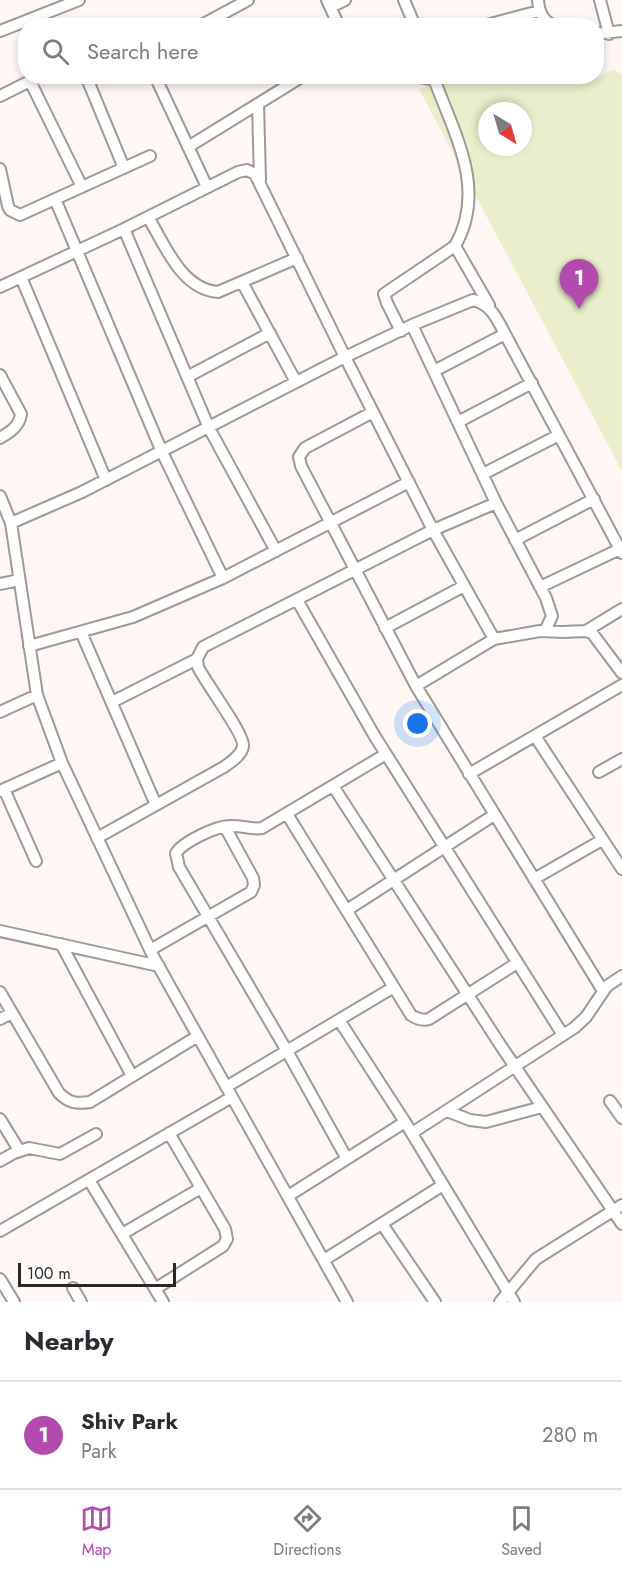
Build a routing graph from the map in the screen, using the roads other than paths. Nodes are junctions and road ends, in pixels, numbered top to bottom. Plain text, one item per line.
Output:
1 (79, 0) edge
2 (248, 0) edge
3 (345, 0) edge
4 (404, 0) edge
5 (600, 0) edge
6 (66, 2) edge
7 (329, 3) edge
8 (539, 6) edge
9 (30, 18) edge
10 (215, 18) edge
11 (336, 18) edge
12 (412, 18) edge
13 (505, 18) edge
14 (18, 23) edge
15 (0, 31) edge
16 (622, 31) edge
17 (604, 34) edge
18 (609, 34) junction
19 (25, 84) edge
20 (37, 84) edge
21 (89, 84) edge
22 (159, 84) edge
23 (290, 84) edge
24 (436, 84) edge
25 (0, 96) edge
26 (258, 104) junction
27 (188, 147) junction
28 (150, 156) dead end
29 (124, 168) junction
30 (0, 169) edge
31 (260, 180) junction
32 (82, 187) junction
33 (207, 188) junction
34 (55, 199) junction
35 (148, 217) junction
36 (123, 229) junction
37 (455, 246) junction
38 (76, 252) junction
39 (297, 258) junction
40 (21, 277) junction
41 (242, 282) junction
42 (0, 287) edge
43 (493, 311) junction
44 (412, 326) junction
45 (401, 331) junction
46 (270, 333) junction
47 (505, 334) junction
48 (345, 357) junction
49 (434, 371) junction
50 (0, 375) edge
51 (187, 377) junction
52 (296, 382) junction
53 (532, 383) junction
54 (373, 412) junction
55 (458, 422) junction
56 (209, 428) junction
57 (559, 435) junction
58 (0, 438) edge
59 (162, 452) junction
60 (483, 474) junction
61 (106, 480) junction
62 (409, 482) junction
63 (0, 496) edge
64 (594, 499) junction
65 (496, 503) junction
66 (330, 522) junction
67 (11, 523) junction
68 (433, 530) junction
69 (515, 540) junction
70 (276, 551) junction
71 (621, 551) edge
72 (356, 571) junction
73 (223, 578) junction
74 (19, 580) junction
75 (0, 584) edge
76 (464, 586) junction
77 (540, 587) junction
78 (297, 600) junction
79 (622, 609) edge
80 (385, 628) junction
81 (545, 631) junction
82 (586, 631) junction
83 (81, 632) junction
84 (494, 639) junction
85 (29, 646) junction
86 (197, 659) junction
87 (622, 673) edge
88 (622, 685) edge
89 (416, 686) junction
90 (37, 695) junction
91 (112, 702) junction
92 (0, 712) edge
93 (535, 736) junction
94 (386, 754) junction
95 (622, 759) edge
96 (62, 763) junction
97 (599, 772) dead end
98 (469, 774) junction
99 (333, 786) junction
100 (2, 790) edge
101 (156, 805) junction
102 (287, 814) junction
103 (494, 815) junction
104 (225, 826) junction
105 (97, 838) junction
106 (602, 840) junction
107 (443, 847) junction
108 (36, 861) dead end
109 (622, 869) edge
110 (394, 879) junction
111 (534, 879) junction
112 (347, 910) junction
113 (207, 916) junction
114 (0, 931) edge
115 (61, 944) junction
116 (150, 950) junction
117 (517, 963) junction
118 (159, 966) junction
119 (622, 976) edge
120 (394, 987) junction
121 (603, 991) junction
122 (0, 992) edge
123 (468, 994) junction
124 (12, 1012) junction
125 (0, 1019) edge
126 (339, 1020) junction
127 (563, 1035) junction
128 (198, 1036) junction
129 (287, 1051) junction
130 (516, 1068) junction
131 (132, 1076) junction
132 (226, 1087) junction
133 (232, 1097) junction
134 (610, 1101) dead end
135 (542, 1107) junction
136 (447, 1111) junction
137 (622, 1118) edge
138 (0, 1119) edge
139 (405, 1122) junction
140 (170, 1133) junction
141 (412, 1133) junction
142 (96, 1134) dead end
143 (19, 1150) junction
144 (347, 1159) junction
145 (0, 1161) edge
146 (89, 1180) junction
147 (444, 1185) junction
148 (201, 1188) junction
149 (288, 1196) junction
150 (617, 1208) edge
151 (382, 1224) junction
152 (622, 1224) edge
153 (0, 1231) edge
154 (122, 1234) junction
155 (324, 1260) junction
156 (0, 1280) edge
157 (73, 1288) dead end
158 (155, 1289) junction
159 (511, 1298) edge
160 (14, 1302) edge
161 (81, 1302) edge
162 (163, 1302) edge
163 (348, 1302) edge
164 (435, 1302) edge
165 (500, 1302) edge

1 - 6 street
2 - 10 street
3 - 7 street
4 - 12 street
5 - 18 street
6 - 9 street
7 - 11 street
8 - 13 street
14 - 15 street
16 - 18 street
17 - 18 street
19 - 25 street
20 - 32 street
21 - 29 street
22 - 27 street
23 - 26 street
24 - 37 street
26 - 27 street
26 - 31 street
27 - 33 street
28 - 29 street
29 - 32 street
30 - 34 street
31 - 33 street
31 - 39 street
32 - 34 street
33 - 35 street
34 - 38 street
35 - 36 street
35 - 41 street
36 - 38 street
36 - 51 street
37 - 43 street
37 - 45 street
38 - 40 street
38 - 59 street
39 - 41 street
39 - 48 street
40 - 42 street
40 - 61 street
41 - 46 street
43 - 44 street
43 - 47 street
44 - 45 street
44 - 49 street
45 - 48 street
46 - 51 street
46 - 52 street
47 - 49 street
47 - 53 street
48 - 52 street
48 - 54 street
49 - 55 street
50 - 58 street
51 - 56 street
52 - 56 street
53 - 55 street
53 - 57 street
54 - 62 street
54 - 66 street
55 - 60 street
56 - 59 street
56 - 70 street
57 - 60 street
57 - 64 street
59 - 61 street
59 - 73 street
60 - 65 street
61 - 67 street
62 - 66 street
62 - 68 street
63 - 67 street
64 - 69 street
64 - 71 street
65 - 68 street
65 - 69 street
66 - 70 street
66 - 72 street
67 - 74 street
68 - 72 street
68 - 76 street
69 - 77 street
70 - 73 street
71 - 77 street
72 - 78 street
72 - 80 street
73 - 83 street
74 - 75 street
74 - 85 street
76 - 80 street
76 - 84 street
77 - 81 street
78 - 86 street
78 - 94 street
79 - 82 street
80 - 89 street
81 - 82 street
81 - 84 street
82 - 87 street
83 - 85 street
83 - 91 street
84 - 89 street
85 - 90 street
86 - 91 street
86 - 101 street
88 - 93 street
89 - 98 street
90 - 92 street
90 - 96 street
91 - 101 street
93 - 98 street
93 - 106 street
94 - 99 street
94 - 107 street
95 - 97 street
96 - 100 street
96 - 105 street
98 - 103 street
99 - 102 street
99 - 110 street
100 - 108 street
101 - 105 street
102 - 104 street
102 - 112 street
103 - 107 street
103 - 111 street
104 - 113 street
104 - 113 street
105 - 116 street
106 - 109 street
106 - 111 street
107 - 110 street
107 - 117 street
110 - 112 street
110 - 123 street
111 - 121 street
112 - 120 street
113 - 116 street
113 - 129 street
114 - 115 street
115 - 118 street
115 - 131 street
116 - 118 street
117 - 123 street
117 - 127 street
118 - 128 street
119 - 121 street
120 - 123 street
120 - 126 street
121 - 127 street
122 - 124 street
123 - 130 street
124 - 125 street
124 - 131 street
126 - 129 street
126 - 139 street
127 - 130 street
128 - 131 street
128 - 132 street
129 - 132 street
129 - 144 street
130 - 135 street
130 - 136 street
132 - 133 street
133 - 140 street
133 - 149 street
134 - 137 street
135 - 136 street
135 - 150 street
136 - 141 street
138 - 143 street
139 - 141 street
139 - 144 street
140 - 146 street
140 - 148 street
141 - 147 street
142 - 143 street
143 - 145 street
144 - 149 street
146 - 153 street
146 - 154 street
147 - 151 street
147 - 159 street
148 - 154 street
148 - 158 street
149 - 155 street
150 - 152 street
150 - 159 street
151 - 155 street
151 - 164 street
154 - 158 street
155 - 163 street
156 - 160 street
157 - 161 street
158 - 162 street
159 - 165 street

